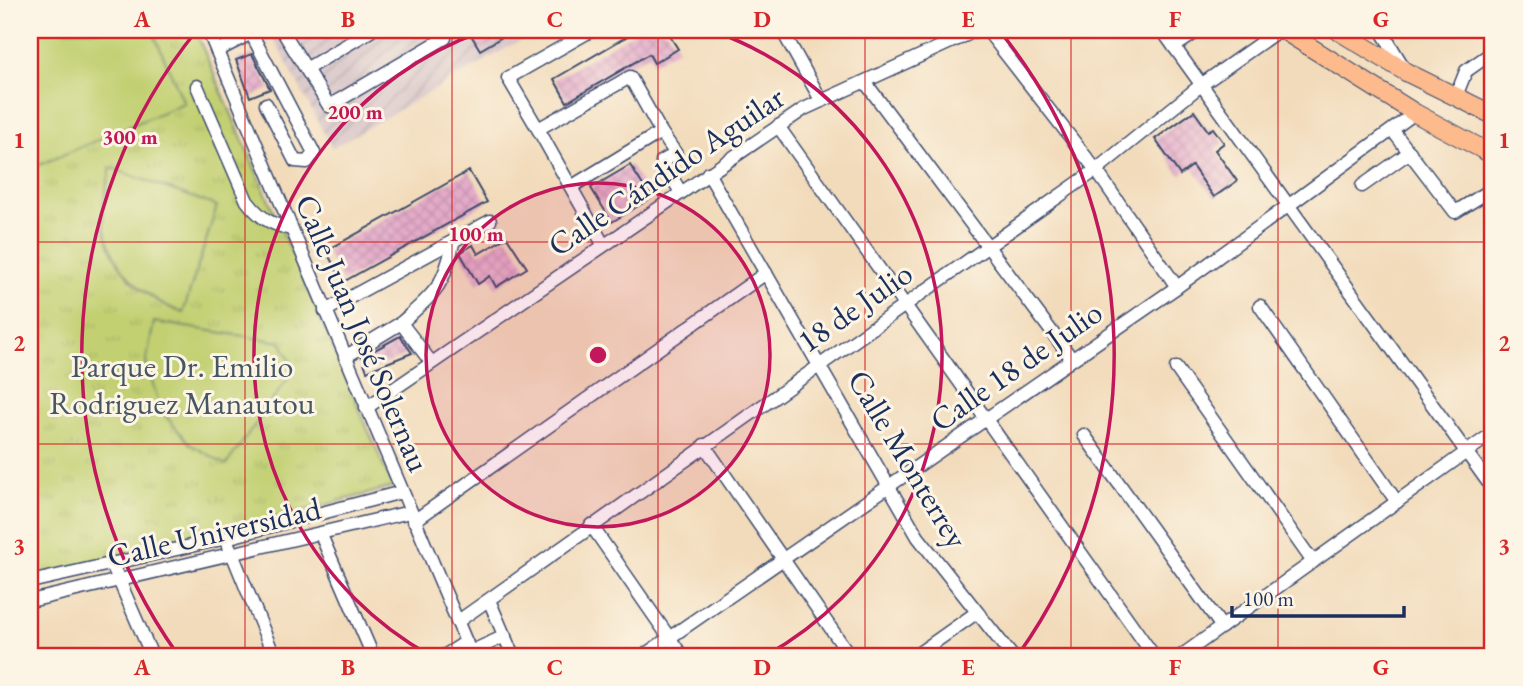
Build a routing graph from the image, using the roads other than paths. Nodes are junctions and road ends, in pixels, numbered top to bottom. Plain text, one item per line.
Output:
1 (208, 30) edge
2 (282, 30) edge
3 (372, 30) edge
4 (592, 30) edge
5 (782, 30) edge
6 (944, 30) edge
7 (977, 30) edge
8 (988, 30) edge
9 (1162, 30) edge
10 (1199, 30) edge
11 (1281, 30) edge
12 (1337, 30) edge
13 (1381, 30) edge
14 (254, 31) edge
15 (445, 38) dead end
16 (958, 39) junction
17 (1174, 47) junction
18 (217, 51) junction
19 (1493, 52) edge
20 (306, 69) junction
21 (1406, 72) junction
22 (865, 82) junction
23 (1201, 85) junction
24 (197, 86) dead end
25 (1457, 96) junction
26 (821, 100) junction
27 (267, 104) dead end
28 (1415, 113) junction
29 (1493, 115) edge
30 (778, 126) junction
31 (538, 129) junction
32 (1393, 131) junction
33 (661, 132) junction
34 (1410, 152) junction
35 (1493, 155) edge
36 (1096, 170) junction
37 (708, 173) junction
38 (571, 187) junction
39 (1362, 187) dead end
40 (1491, 190) dead end
41 (680, 191) junction
42 (1287, 207) junction
43 (490, 222) dead end
44 (291, 229) junction
45 (453, 243) junction
46 (603, 244) junction
47 (987, 246) junction
48 (766, 273) junction
49 (1177, 287) junction
50 (903, 305) junction
51 (1260, 306) dead end
52 (326, 312) junction
53 (401, 323) junction
54 (345, 357) junction
55 (1072, 359) junction
56 (431, 362) junction
57 (820, 363) junction
58 (1176, 368) dead end
59 (366, 408) junction
60 (985, 420) junction
61 (1493, 433) edge
62 (1084, 435) dead end
63 (704, 444) junction
64 (1467, 452) junction
65 (890, 485) junction
66 (1493, 489) edge
67 (402, 492) junction
68 (1397, 502) junction
69 (412, 517) junction
70 (591, 525) junction
71 (321, 535) junction
72 (226, 538) junction
73 (232, 553) junction
74 (782, 559) junction
75 (1313, 562) junction
76 (112, 564) junction
77 (120, 581) junction
78 (30, 582) edge
79 (489, 600) junction
80 (30, 601) edge
81 (975, 612) junction
82 (457, 622) junction
83 (1222, 627) junction
84 (505, 636) junction
85 (669, 637) junction
86 (469, 650) edge
87 (152, 656) edge
88 (274, 656) edge
89 (373, 656) edge
90 (444, 656) edge
91 (513, 656) edge
92 (643, 656) edge
93 (682, 656) edge
94 (850, 656) edge
95 (915, 656) edge
96 (1012, 656) edge
97 (1154, 656) edge
98 (1181, 656) edge

1 - 18 street, Calle Juan José Solernau
2 - 20 street
3 - 20 street
4 - 31 street
5 - 26 street
6 - 16 street
7 - 16 street, Calle Cándido Aguilar
8 - 36 street
9 - 17 street
10 - 17 street
11 - 23 street, 18 de Julio
11 - 28 highway
12 - 21 highway
13 - 21 street
14 - 18 street
14 - 27 street
15 - 20 street
16 - 22 street, Calle Cándido Aguilar
17 - 23 street
18 - 44 street, Calle Juan José Solernau
19 - 25 street
21 - 25 highway
22 - 26 street, Calle Cándido Aguilar
22 - 47 street
23 - 36 street, 18 de Julio
23 - 42 street
24 - 44 street
25 - 29 highway
26 - 30 street, Calle Cándido Aguilar
28 - 32 street, Calle 18 de Julio
28 - 35 highway
30 - 37 street, Calle Cándido Aguilar
30 - 50 street
31 - 33 street
31 - 38 street
32 - 34 street
32 - 42 street, Calle 18 de Julio
33 - 38 street
33 - 41 street
34 - 39 street
34 - 40 street
36 - 47 street, 18 de Julio
36 - 49 street
37 - 41 street, Calle Cándido Aguilar
37 - 48 street, Calle Monterrey
38 - 46 street
41 - 46 street, Calle Cándido Aguilar
42 - 49 street, Calle 18 de Julio
42 - 64 street
43 - 45 street
44 - 52 street, Calle Juan José Solernau
45 - 52 street
45 - 53 street
46 - 56 street, Calle Cándido Aguilar
47 - 50 street, 18 de Julio
47 - 55 street
48 - 57 street, Calle Monterrey
48 - 69 street
49 - 55 street, Calle 18 de Julio
50 - 57 street, 18 de Julio
50 - 60 street
51 - 68 street
52 - 54 street, Calle Juan José Solernau
53 - 54 street
53 - 56 street
54 - 59 street, Calle Juan José Solernau
55 - 60 street, Calle 18 de Julio
56 - 59 street, Calle Cándido Aguilar
57 - 63 street, 18 de Julio
57 - 65 street, Calle Monterrey
58 - 75 street
59 - 67 street, Calle Juan José Solernau
60 - 65 street, Calle 18 de Julio
60 - 97 street
61 - 64 street
62 - 83 street
63 - 70 street, 18 de Julio
63 - 74 street
64 - 66 street
64 - 68 street
65 - 74 street, Calle 18 de Julio
65 - 81 street, Calle Monterrey
67 - 69 street, Calle Juan José Solernau
67 - 72 street, Calle Universidad
68 - 75 street
69 - 71 street, Calle Universidad
69 - 82 street, Calle Juan José Solernau
70 - 79 street, 18 de Julio
70 - 85 street
71 - 73 street, Calle Universidad
71 - 89 street
72 - 73 street
72 - 76 street, Calle Universidad
73 - 77 street, Calle Universidad
73 - 88 street
74 - 85 street, Calle 18 de Julio
74 - 94 street
75 - 83 street
76 - 77 street
76 - 78 street, Calle Universidad
77 - 80 street, Calle Universidad
77 - 87 street
79 - 82 street, 18 de Julio
79 - 84 street
81 - 95 street
81 - 96 street, Calle Monterrey
82 - 86 street, Calle Juan José Solernau
83 - 98 street
84 - 86 street
84 - 91 street
85 - 92 street, Calle 18 de Julio
85 - 93 street
86 - 90 street

